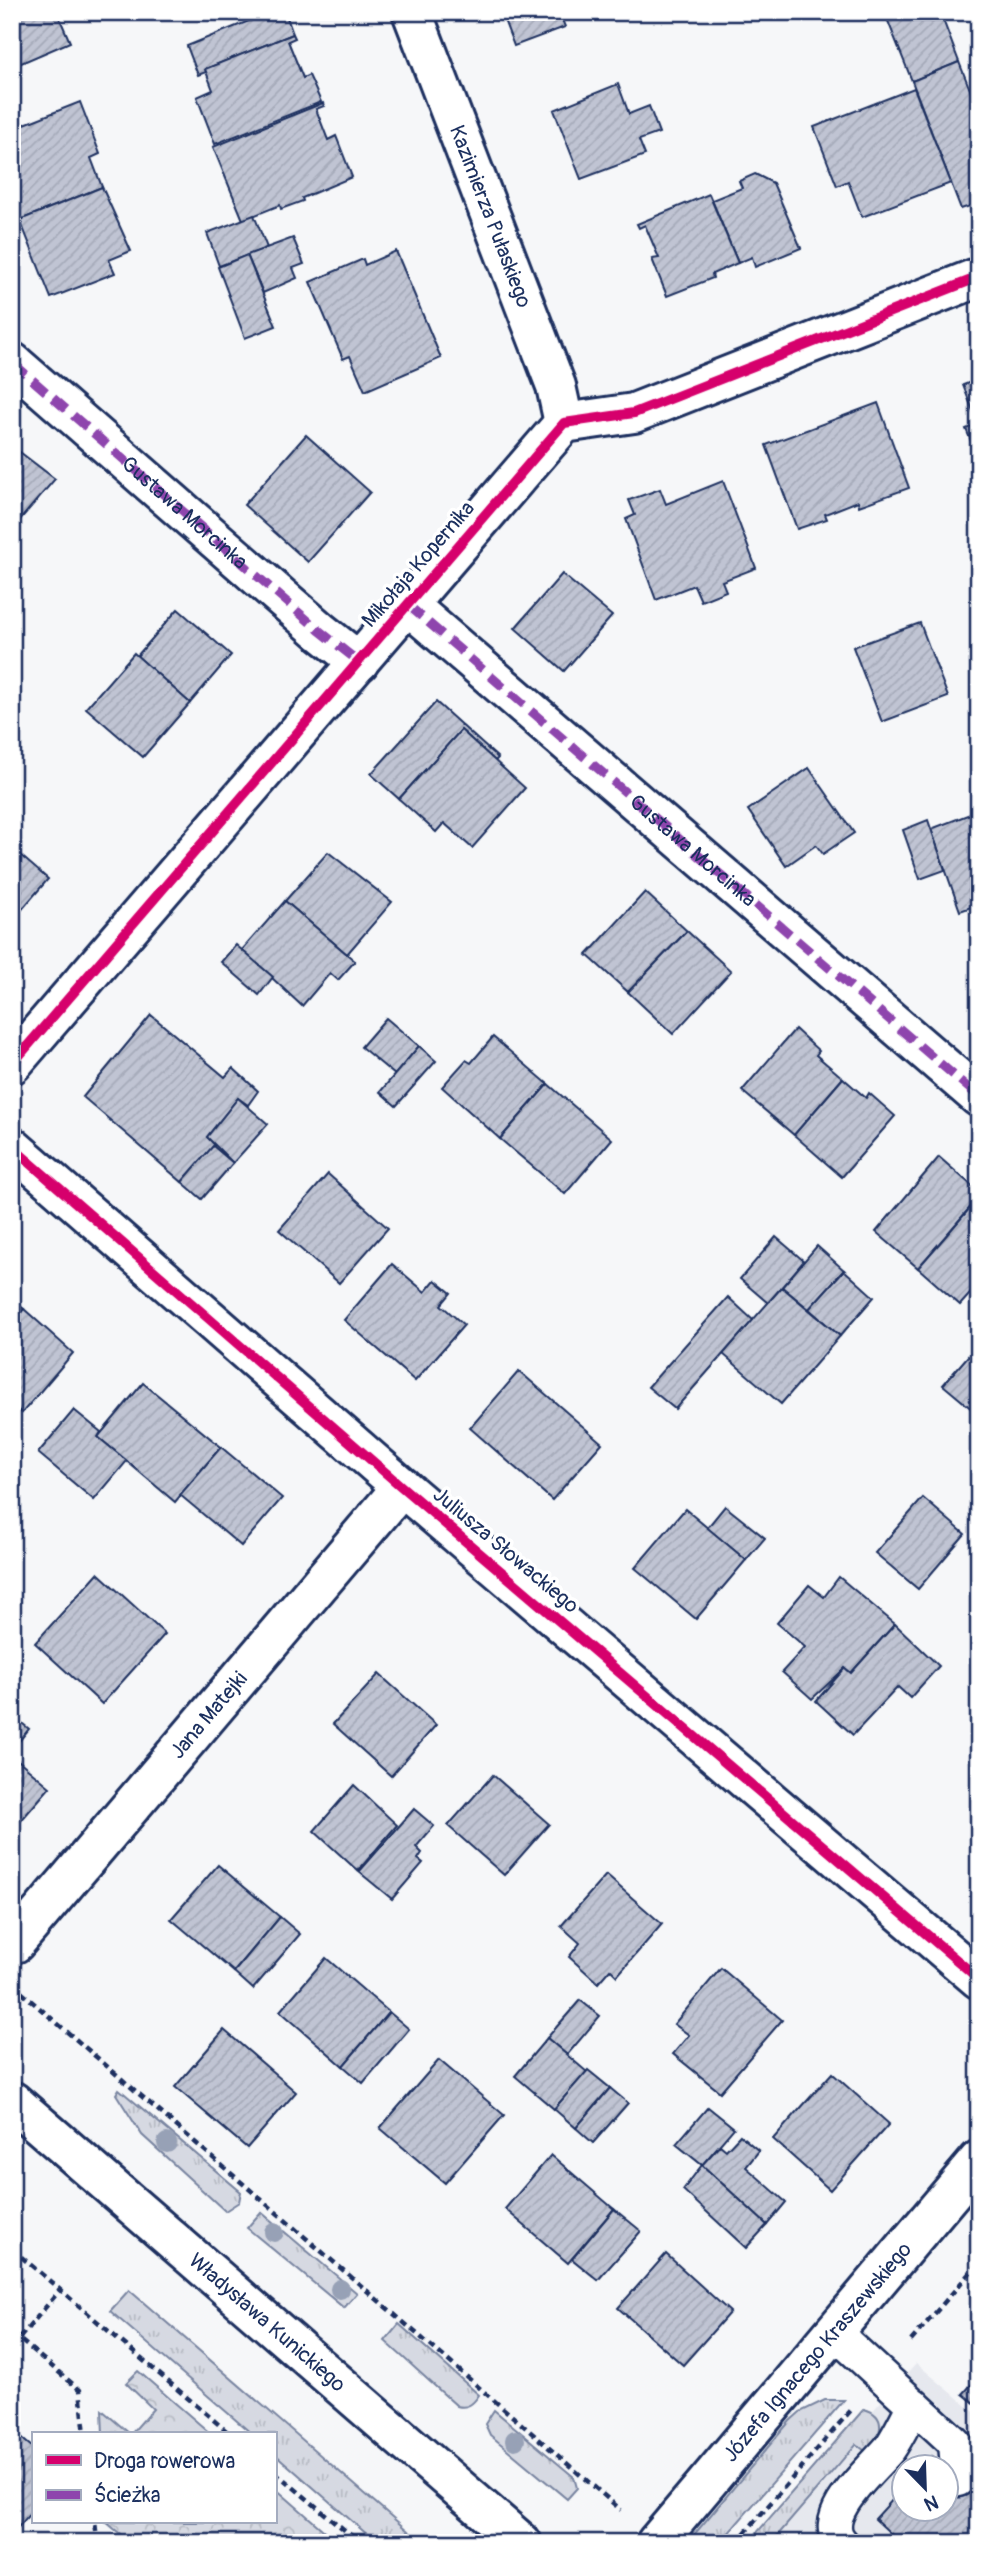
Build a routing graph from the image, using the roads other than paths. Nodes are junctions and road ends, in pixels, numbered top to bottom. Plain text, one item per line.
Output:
1 (412, 12) edge
2 (979, 277) edge
3 (12, 362) edge
4 (565, 423) junction
5 (408, 605) junction
6 (359, 662) junction
7 (12, 1064) edge
8 (979, 1097) edge
9 (12, 1147) edge
10 (402, 1487) junction
11 (15, 1942) dead end
12 (979, 1979) edge
13 (12, 2101) edge
14 (979, 2160) edge
15 (834, 2332) junction
16 (914, 2405) junction
17 (957, 2454) edge
18 (643, 2530) edge
19 (522, 2543) edge
20 (842, 2543) edge

1 - 4 street, Kazimierza Pułaskiego
2 - 4 street
3 - 6 street, Gustawa Morcinka
4 - 5 street, Mikołaja Kopernika
5 - 6 street, Mikołaja Kopernika
5 - 8 street, Gustawa Morcinka
6 - 7 street, Mikołaja Kopernika
9 - 10 street, Juliusza Słowackiego
10 - 11 street, Jana Matejki
10 - 12 street, Juliusza Słowackiego
13 - 19 street, Władysława Kunickiego
14 - 15 street, Józefa Ignacego Kraszewskiego
15 - 16 lane
15 - 18 street, Józefa Ignacego Kraszewskiego
16 - 17 lane
16 - 20 lane

